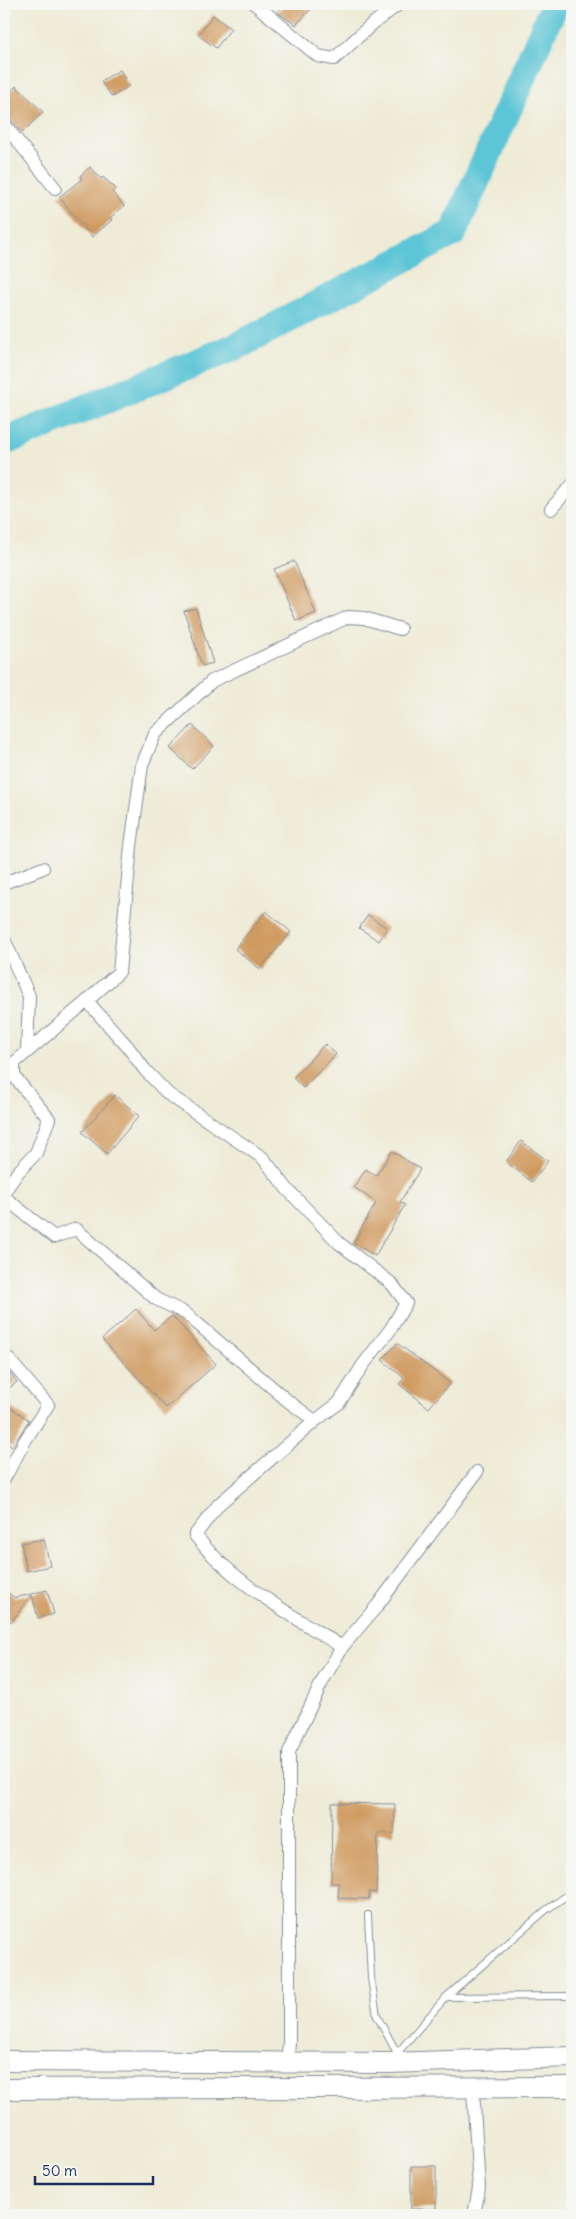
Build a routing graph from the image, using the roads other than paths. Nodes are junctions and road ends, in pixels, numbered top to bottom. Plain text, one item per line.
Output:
1 (255, 4) edge
2 (399, 4) edge
3 (4, 124) edge
4 (55, 188) dead end
5 (572, 485) edge
6 (551, 509) dead end
7 (400, 629) dead end
8 (43, 868) dead end
9 (4, 883) edge
10 (4, 939) edge
11 (87, 1001) junction
12 (27, 1052) junction
13 (4, 1192) edge
14 (4, 1197) edge
15 (4, 1354) edge
16 (315, 1420) junction
17 (477, 1472) dead end
18 (4, 1479) edge
19 (342, 1647) junction
20 (572, 1892) edge
21 (368, 1915) dead end
22 (572, 1996) edge
23 (446, 1997) junction
24 (572, 2057) edge
25 (393, 2058) junction
26 (4, 2061) edge
27 (287, 2062) junction
28 (572, 2087) edge
29 (4, 2089) edge
30 (473, 2089) junction
31 (474, 2215) edge

1 - 2 street
3 - 4 street
5 - 6 street
7 - 11 street
8 - 9 street
10 - 12 street
11 - 12 street
11 - 16 street
12 - 13 street
14 - 16 street
15 - 18 street
16 - 19 street
17 - 19 street
19 - 27 street
20 - 23 lane
21 - 25 lane
22 - 23 lane
23 - 25 lane
24 - 25 main road
25 - 27 main road
26 - 27 main road
28 - 30 main road
29 - 30 main road
30 - 31 street

